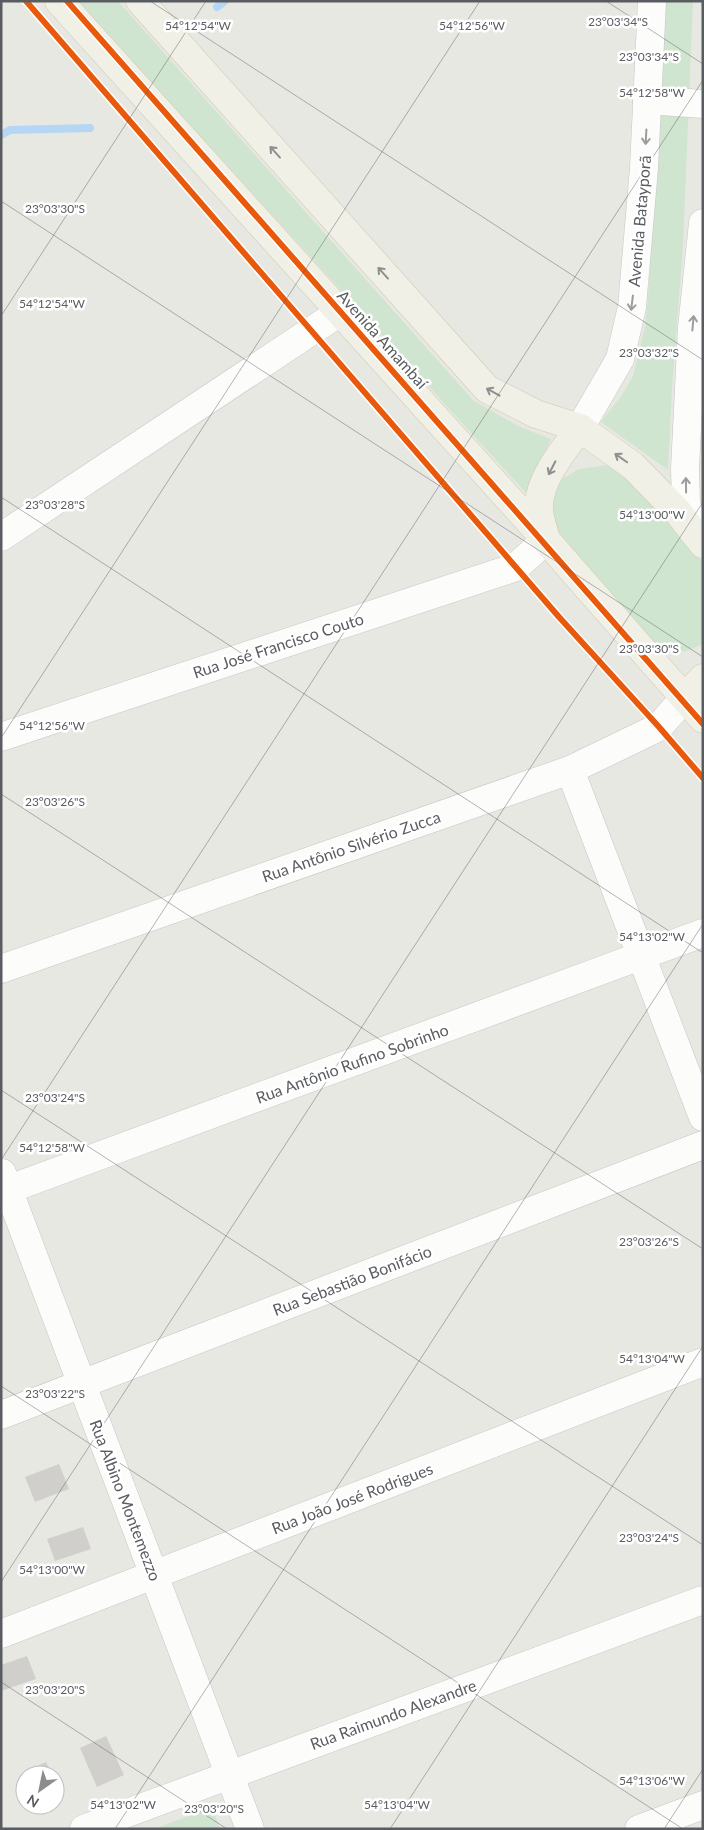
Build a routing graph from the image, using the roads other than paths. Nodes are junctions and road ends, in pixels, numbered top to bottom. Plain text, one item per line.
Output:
1 (59, 1) edge
2 (140, 1) edge
3 (652, 1) edge
4 (648, 100) junction
5 (703, 104) edge
6 (703, 223) edge
7 (340, 312) junction
8 (580, 428) junction
9 (1, 537) edge
10 (698, 538) edge
11 (546, 540) junction
12 (694, 687) edge
13 (703, 718) edge
14 (1, 736) edge
15 (570, 770) junction
16 (703, 933) edge
17 (641, 956) junction
18 (1, 969) edge
19 (703, 1117) edge
20 (703, 1144) edge
21 (4, 1185) edge
22 (703, 1362) edge
23 (82, 1384) junction
24 (1, 1415) edge
25 (154, 1575) junction
26 (703, 1600) edge
27 (1, 1634) edge
28 (229, 1775) junction
29 (703, 1805) edge
30 (84, 1829) edge
31 (250, 1829) edge
32 (639, 1829) edge

1 - 7 main road, Avenida Amambaí
8 -> 2 main road
3 - 4 street, Avenida Batayporã
4 - 5 street
4 -> 8 street, Avenida Batayporã
10 -> 6 street
7 - 9 street
7 - 11 main road, Avenida Amambaí
10 -> 8 main road
8 -> 11 main road
11 - 12 main road, Avenida Amambaí
11 - 14 street, Rua José Francisco Couto
12 - 13 main road, Avenida Amambaí
12 - 15 street, Rua Antônio Silvério Zucca
15 - 17 street
15 - 18 street, Rua Antônio Silvério Zucca
16 - 17 street, Rua Antônio Rufino Sobrinho
17 - 19 street
17 - 21 street, Rua Antônio Rufino Sobrinho
20 - 23 street, Rua Sebastião Bonifácio
21 - 23 street, Rua Albino Montemezzo
22 - 25 street, Rua João José Rodrigues
23 - 24 street, Rua Sebastião Bonifácio
23 - 25 street, Rua Albino Montemezzo
25 - 27 street, Rua João José Rodrigues
25 - 28 street, Rua Albino Montemezzo
26 - 28 street, Rua Raimundo Alexandre
28 - 30 street, Rua Raimundo Alexandre
28 - 31 street, Rua Albino Montemezzo
29 - 32 street

